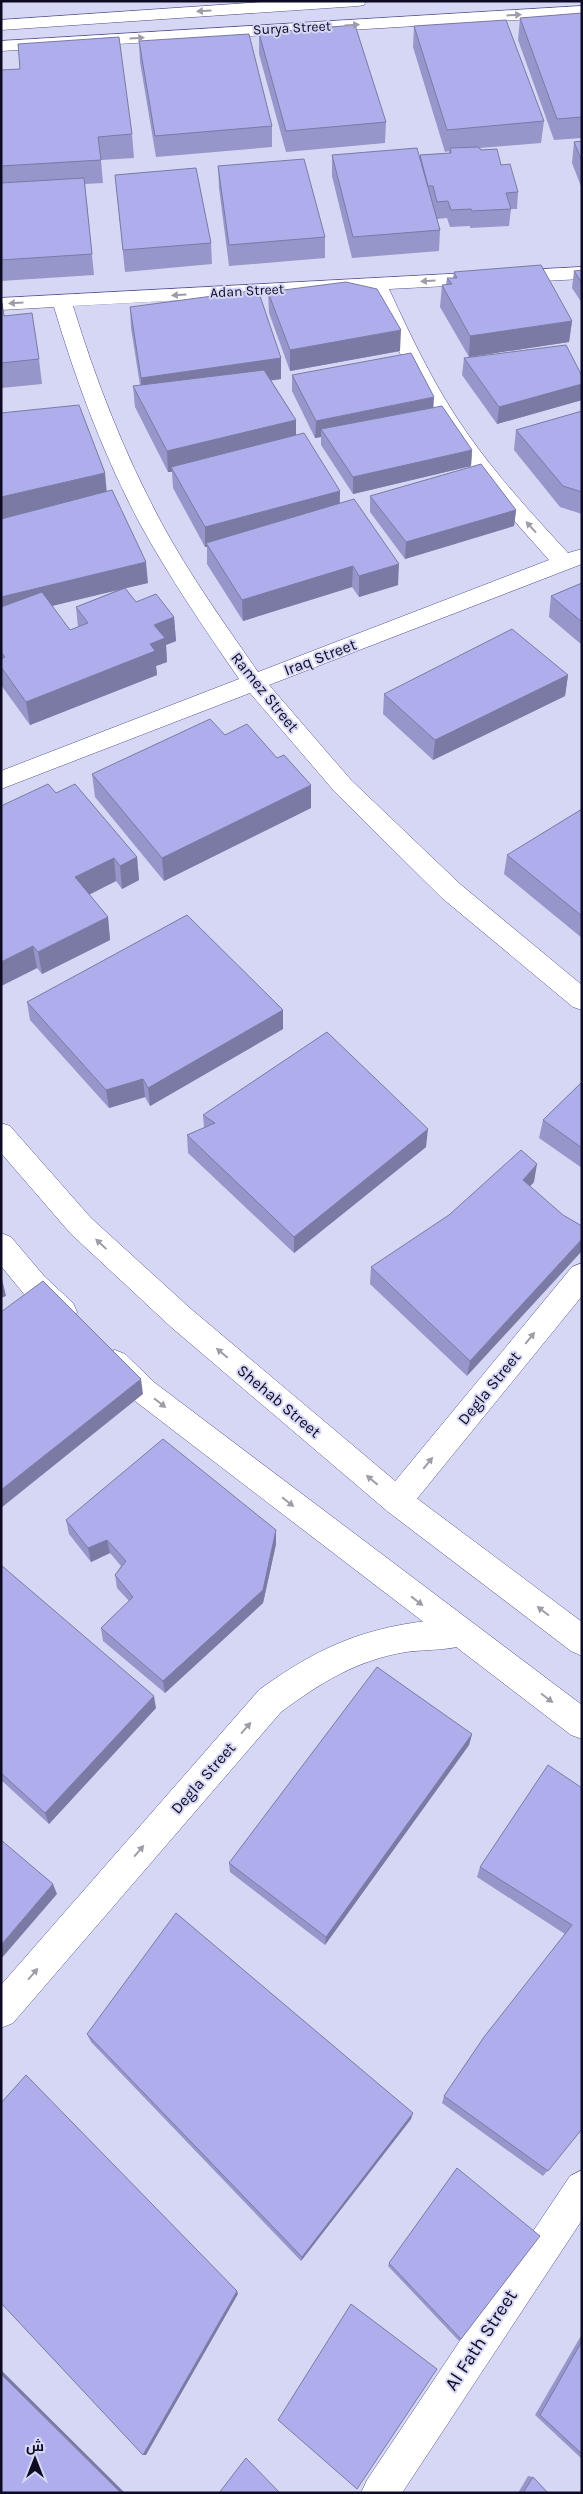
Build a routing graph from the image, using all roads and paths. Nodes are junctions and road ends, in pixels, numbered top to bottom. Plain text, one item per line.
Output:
1 (358, 1) edge
2 (582, 11) edge
3 (24, 23) junction
4 (1, 25) edge
5 (26, 44) junction
6 (1, 46) edge
7 (582, 273) edge
8 (377, 284) junction
9 (62, 301) junction
10 (1, 304) edge
11 (573, 560) edge
12 (254, 683) junction
13 (1, 780) edge
14 (582, 1000) edge
15 (1, 1134) edge
16 (1, 1245) edge
17 (582, 1275) edge
18 (397, 1501) junction
19 (460, 1634) junction
20 (582, 1641) edge
21 (582, 1724) edge
22 (1, 2011) edge
23 (582, 2188) edge
24 (380, 2493) edge

1 -> 3 street, Surya Street
5 -> 2 street, Surya Street
3 - 4 street, Surya Street
3 - 5 street
5 - 6 street, Surya Street
7 -> 8 street, Adan Street
8 -> 9 street, Adan Street
11 -> 8 street
9 -> 10 street, Adan Street
9 - 12 street, Ramez Street
11 - 12 street, Iraq Street
12 - 13 street, Iraq Street
12 - 14 street, Ramez Street
18 -> 15 street, Shehab Street
16 -> 19 street
18 -> 17 street, Degla Street
20 -> 18 street, Shehab Street
19 -> 21 street
22 -> 19 street, Degla Street
23 - 24 street, Al Fath Street

